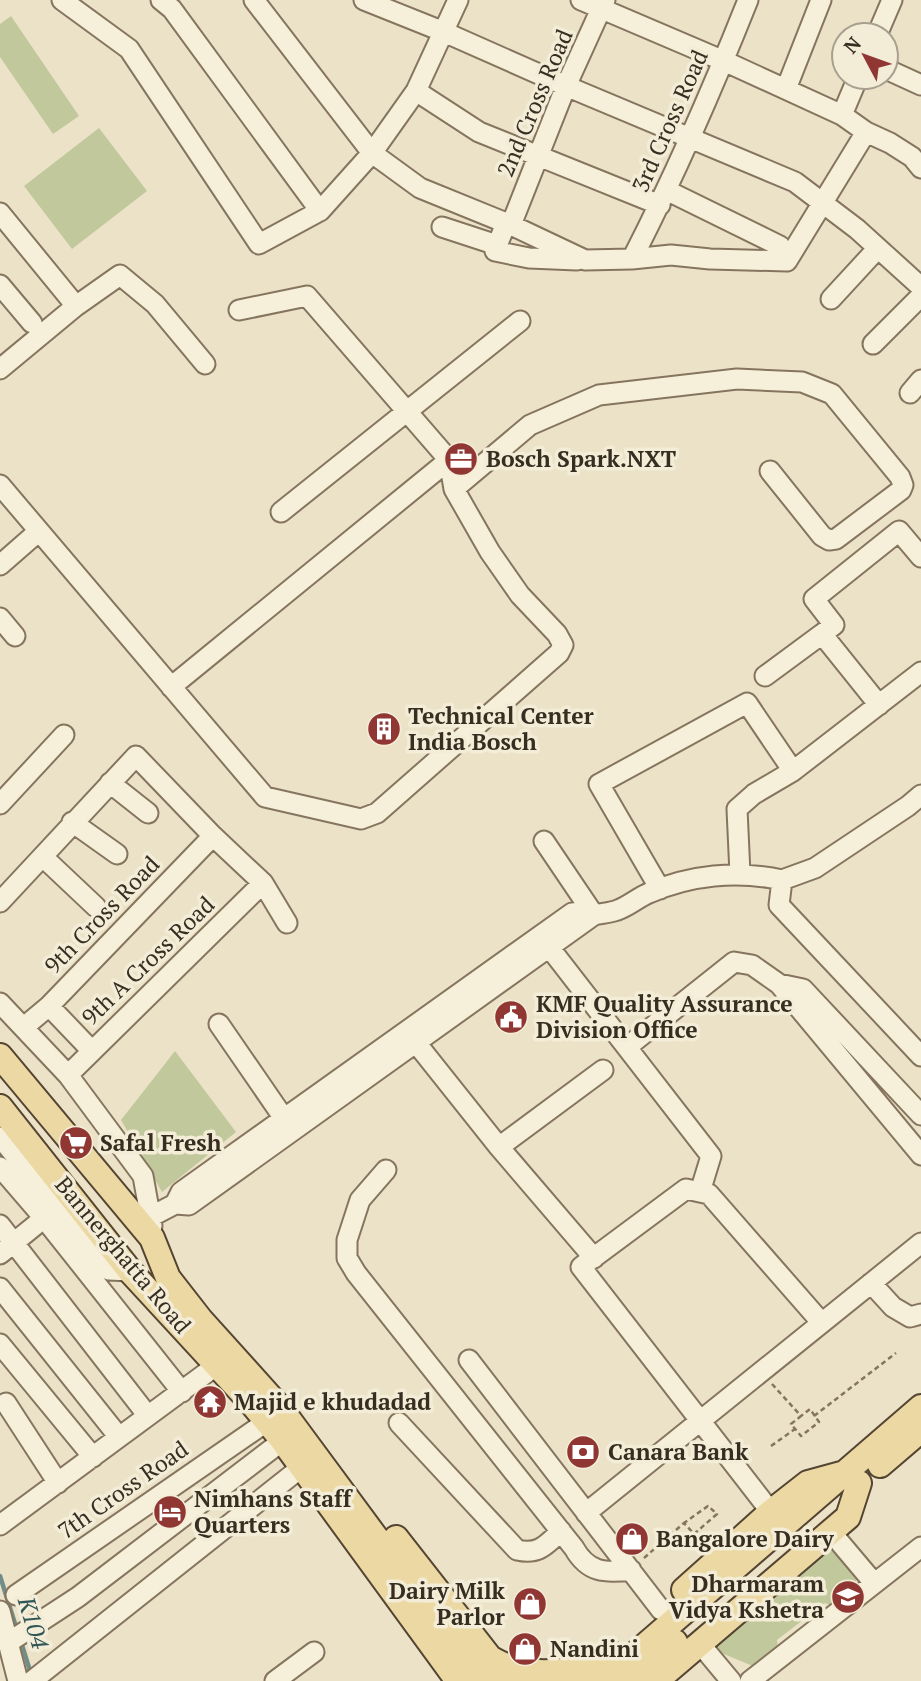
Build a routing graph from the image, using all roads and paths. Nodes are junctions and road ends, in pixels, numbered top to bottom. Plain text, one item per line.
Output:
1 (62, 0) edge
2 (161, 0) edge
3 (254, 0) edge
4 (364, 0) edge
5 (458, 0) edge
6 (581, 0) edge
7 (748, 0) edge
8 (821, 0) edge
9 (892, 0) edge
10 (603, 4) edge
11 (883, 21) edge
12 (444, 32) junction
13 (724, 61) junction
14 (900, 75) edge
15 (921, 85) edge
16 (566, 86) junction
17 (786, 89) junction
18 (416, 91) junction
19 (852, 91) edge
20 (842, 115) junction
21 (866, 132) junction
22 (689, 138) junction
23 (372, 153) junction
24 (539, 155) junction
25 (921, 168) edge
26 (663, 197) junction
27 (822, 203) junction
28 (320, 211) junction
29 (0, 213) edge
30 (508, 224) junction
31 (442, 228) dead end
32 (497, 245) junction
33 (878, 248) junction
34 (632, 259) junction
35 (585, 260) junction
36 (787, 261) junction
37 (0, 285) edge
38 (921, 287) edge
39 (921, 296) edge
40 (831, 299) dead end
41 (76, 306) junction
42 (239, 310) dead end
43 (520, 321) dead end
44 (32, 323) dead end
45 (873, 344) dead end
46 (205, 365) dead end
47 (0, 369) edge
48 (409, 411) junction
49 (449, 460) junction
50 (770, 471) dead end
51 (0, 485) edge
52 (454, 489) junction
53 (281, 512) dead end
54 (39, 531) junction
55 (921, 557) edge
56 (0, 565) edge
57 (0, 618) edge
58 (822, 634) junction
59 (15, 636) dead end
60 (921, 672) edge
61 (765, 677) dead end
62 (171, 687) junction
63 (879, 705) junction
64 (64, 735) dead end
65 (793, 771) junction
66 (110, 783) junction
67 (921, 795) edge
68 (0, 804) edge
69 (148, 813) dead end
70 (72, 822) junction
71 (213, 836) junction
72 (544, 841) dead end
73 (117, 854) dead end
74 (43, 857) junction
75 (740, 874) junction
76 (782, 880) junction
77 (263, 883) junction
78 (660, 889) junction
79 (0, 902) edge
80 (96, 907) dead end
81 (594, 915) junction
82 (287, 923) dead end
83 (550, 947) junction
84 (779, 984) junction
85 (0, 1003) edge
86 (48, 1006) junction
87 (219, 1024) dead end
88 (24, 1027) junction
89 (411, 1036) junction
90 (627, 1047) junction
91 (92, 1051) junction
92 (0, 1056) edge
93 (921, 1056) edge
94 (603, 1070) dead end
95 (68, 1075) junction
96 (0, 1107) edge
97 (921, 1115) edge
98 (283, 1117) junction
99 (0, 1137) edge
100 (499, 1147) junction
101 (921, 1156) edge
102 (0, 1167) edge
103 (386, 1170) dead end
104 (700, 1192) junction
105 (174, 1204) junction
106 (51, 1212) junction
107 (0, 1225) edge
108 (152, 1227) junction
109 (921, 1243) edge
110 (7, 1248) edge
111 (594, 1258) junction
112 (130, 1271) junction
113 (871, 1283) junction
114 (0, 1288) edge
115 (921, 1314) edge
116 (821, 1322) junction
117 (0, 1344) edge
118 (895, 1353) dead end
119 (469, 1360) dead end
120 (217, 1365) junction
121 (761, 1371) junction
122 (182, 1392) junction
123 (257, 1394) junction
124 (6, 1402) dead end
125 (921, 1407) edge
126 (148, 1416) junction
127 (800, 1416) junction
128 (814, 1416) junction
129 (700, 1420) junction
130 (399, 1423) dead end
131 (259, 1427) junction
132 (795, 1429) junction
133 (921, 1430) edge
134 (119, 1437) junction
135 (771, 1446) dead end
136 (273, 1448) junction
137 (93, 1457) junction
138 (289, 1477) junction
139 (853, 1477) junction
140 (58, 1483) junction
141 (771, 1512) junction
142 (586, 1513) junction
143 (824, 1514) junction
144 (684, 1523) junction
145 (0, 1525) edge
146 (561, 1531) junction
147 (921, 1548) edge
148 (631, 1570) junction
149 (874, 1583) junction
150 (16, 1595) dead end
151 (661, 1611) junction
152 (3, 1626) edge
153 (701, 1645) junction
154 (314, 1652) dead end
155 (486, 1670) edge
156 (605, 1670) edge
157 (443, 1680) edge
158 (18, 1681) edge
159 (32, 1681) edge
160 (275, 1681) edge
161 (508, 1681) edge
162 (581, 1681) edge
163 (631, 1681) edge
164 (656, 1681) edge
165 (731, 1681) edge
166 (750, 1681) edge

1 - 28 street
2 - 28 street
3 - 23 street
4 - 12 street
5 - 12 street
6 - 10 street
7 - 13 street, 3rd Cross Road
8 - 17 street
9 - 11 street
10 - 13 street
10 - 16 street, 2nd Cross Road
12 - 16 street
12 - 18 street
13 - 17 street
13 - 22 street, 3rd Cross Road
14 - 15 street
16 - 22 street
16 - 24 street, 2nd Cross Road
17 - 20 street
18 - 23 street
18 - 24 street
19 - 20 street
20 - 21 street
21 - 25 street
21 - 27 street
22 - 26 street, 3rd Cross Road
22 - 27 street
23 - 28 street
23 - 30 street
24 - 26 street
24 - 30 street, 2nd Cross Road
26 - 34 street, 3rd Cross Road
26 - 36 street
27 - 33 street
27 - 36 street
29 - 41 street
30 - 32 street, 2nd Cross Road
30 - 35 street
31 - 32 street
32 - 35 street
33 - 38 street
33 - 40 street
34 - 35 street
34 - 36 street
37 - 44 street
39 - 45 street
41 - 46 street
41 - 47 street
42 - 48 street
43 - 48 street
48 - 49 street
48 - 53 street
49 - 52 street
49 - 62 street
50 - 52 street
51 - 54 street
52 - 62 street
54 - 56 street
54 - 62 street
55 - 58 street
57 - 59 street
58 - 61 street
58 - 63 street
60 - 63 street
63 - 65 street
64 - 68 street
65 - 75 street
65 - 78 street
66 - 69 street
66 - 70 street
66 - 71 street
67 - 76 street
70 - 73 street
70 - 74 street
71 - 77 street
71 - 86 street, 9th Cross Road
72 - 81 street
74 - 79 street
74 - 80 street
75 - 76 street
75 - 78 street
76 - 93 street
77 - 82 street
77 - 91 street, 9th A Cross Road
78 - 81 street
81 - 83 street
81 - 89 street
83 - 89 street
83 - 90 street
84 - 90 street
84 - 97 street
84 - 101 street
85 - 88 street
86 - 88 street, 9th Cross Road
86 - 91 street
87 - 98 street
88 - 95 street
89 - 98 street
89 - 100 street
89 - 105 street
90 - 104 street
91 - 95 street, 9th A Cross Road
92 - 108 main road, Bannerghatta Road
94 - 100 street
95 - 108 street
96 - 112 main road, Bannerghatta Road
98 - 105 street
99 - 106 street
100 - 111 street
102 - 106 street
103 - 146 street
104 - 111 street
104 - 116 street
105 - 108 street
106 - 110 street
106 - 112 street
106 - 122 street
107 - 110 street
108 - 123 main road, Bannerghatta Road
109 - 113 street
110 - 126 street
111 - 129 street
112 - 120 main road, Bannerghatta Road
113 - 115 street
113 - 116 street
114 - 134 street
116 - 121 street
117 - 137 street
118 - 128 path
119 - 142 street
120 - 122 street
120 - 123 main road, Bannerghatta Road
121 - 127 path
121 - 129 street
122 - 126 street
123 - 131 main road
123 - 155 main road
123 - 157 main road
124 - 140 street
125 - 139 main road
126 - 134 street
127 - 128 path
127 - 132 path
128 - 132 path
129 - 141 street
129 - 142 street
130 - 146 street
131 - 136 main road
131 - 150 street, 7th Cross Road
132 - 135 path
133 - 139 main road
134 - 137 street
136 - 138 main road
136 - 152 street
137 - 140 street
138 - 157 main road
138 - 159 street
139 - 141 main road
139 - 143 main road
139 - 143 main road
140 - 145 street
141 - 151 main road
142 - 148 street
143 - 149 street
143 - 153 main road
143 - 156 main road
143 - 163 main road
144 - 144 path
144 - 148 path
146 - 148 street
147 - 149 street
148 - 151 street
149 - 166 street
151 - 156 main road
152 - 158 street
153 - 164 main road
153 - 165 street
154 - 160 street
155 - 156 main road
155 - 161 main road
156 - 162 main road

